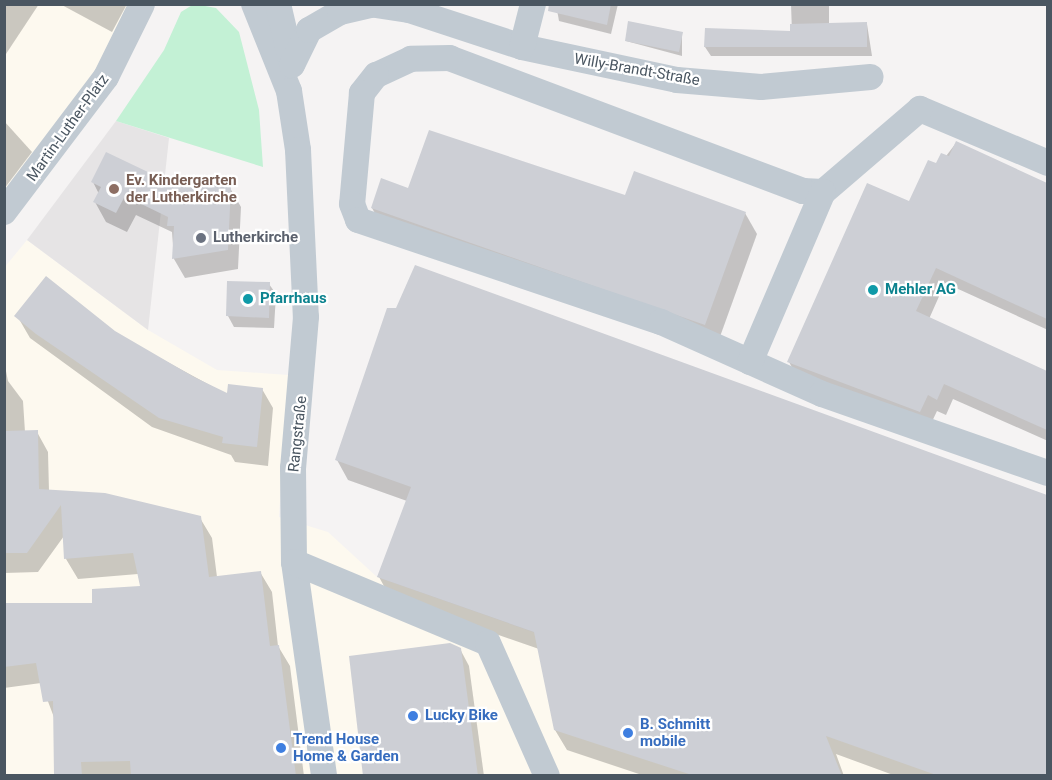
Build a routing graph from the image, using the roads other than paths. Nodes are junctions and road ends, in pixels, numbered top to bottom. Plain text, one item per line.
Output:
1 (142, 4) edge
2 (163, 4) edge
3 (254, 4) edge
4 (278, 4) edge
5 (533, 4) edge
6 (370, 5) edge
7 (405, 7) edge
8 (127, 41) junction
9 (522, 47) junction
10 (292, 65) junction
11 (871, 77) dead end
12 (289, 91) junction
13 (1047, 163) edge
14 (823, 192) junction
15 (4, 212) edge
16 (750, 362) junction
17 (1047, 473) edge
18 (294, 562) junction
19 (324, 776) edge
20 (547, 776) edge

1 - 8 street, Martin-Luther-Platz
2 - 8 street, Martin-Luther-Platz
3 - 12 street, Rangstraße
4 - 10 street, Rangstraße
5 - 9 street
6 - 7 street, Willy-Brandt-Straße
6 - 10 street
7 - 9 street, Willy-Brandt-Straße
8 - 15 street, Martin-Luther-Platz
9 - 11 street, Willy-Brandt-Straße
10 - 12 street, Rangstraße
12 - 18 street, Rangstraße
13 - 14 street
14 - 16 street
14 - 16 street
16 - 17 street
18 - 19 street, Rangstraße
18 - 20 street

